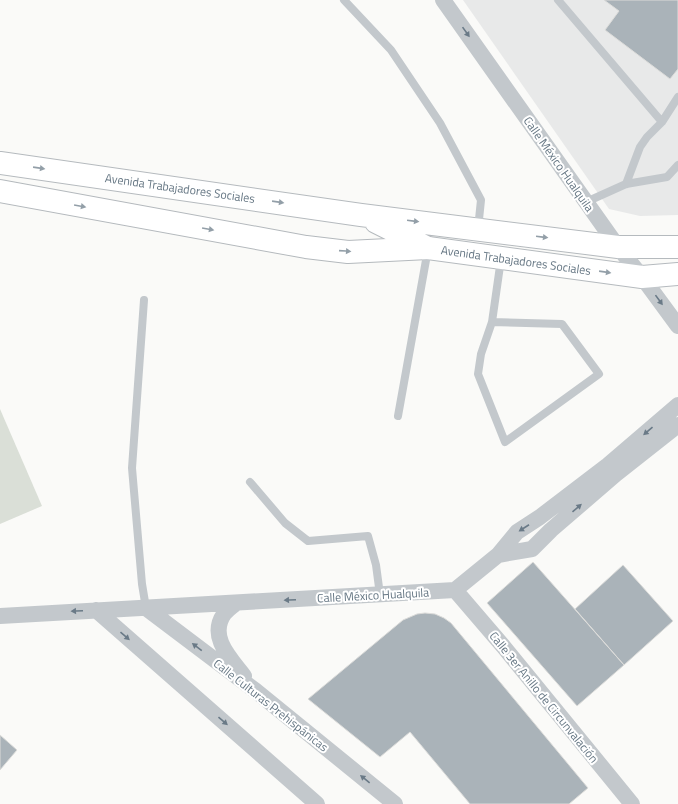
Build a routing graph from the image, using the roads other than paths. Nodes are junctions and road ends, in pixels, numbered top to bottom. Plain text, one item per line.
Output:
1 (344, 0) edge
2 (443, 0) edge
3 (558, 0) edge
4 (678, 97) edge
5 (662, 122) junction
6 (3, 164) edge
7 (678, 165) edge
8 (626, 184) junction
9 (0, 191) edge
10 (586, 202) junction
11 (361, 215) junction
12 (478, 229) junction
13 (618, 247) junction
14 (678, 247) edge
15 (428, 248) junction
16 (502, 258) junction
17 (678, 274) edge
18 (642, 277) junction
19 (144, 300) dead end
20 (492, 322) junction
21 (678, 326) edge
22 (678, 405) edge
23 (398, 416) dead end
24 (678, 424) edge
25 (612, 470) junction
26 (250, 482) dead end
27 (540, 517) junction
28 (551, 530) junction
29 (498, 555) junction
30 (455, 590) junction
31 (380, 595) junction
32 (235, 604) junction
33 (146, 608) junction
34 (96, 610) junction
35 (0, 616) edge
36 (256, 691) junction
37 (317, 804) edge
38 (396, 804) edge
39 (632, 804) edge

1 - 12 lane
2 -> 10 street, Calle México Hualquila
3 - 5 lane
4 - 5 lane
5 - 8 lane
6 -> 11 main road, Avenida Trabajadores Sociales
7 - 8 lane
8 - 10 lane
9 -> 15 main road
10 - 13 street, Calle México Hualquila
11 -> 12 main road, Avenida Trabajadores Sociales
11 - 15 main road, Avenida Trabajadores Sociales
12 -> 13 main road, Avenida Trabajadores Sociales
13 - 14 main road, Avenida Trabajadores Sociales
13 - 18 street, Calle México Hualquila
15 - 16 main road, Avenida Trabajadores Sociales
15 - 23 lane
16 -> 18 main road, Avenida Trabajadores Sociales
16 - 20 lane
17 - 18 main road, Avenida Trabajadores Sociales
18 -> 21 street, Calle México Hualquila
19 - 33 lane
20 - 20 lane
22 -> 25 street
24 - 25 street
25 - 27 street
28 -> 25 street
26 - 31 lane
27 - 28 street
27 -> 29 street
28 - 29 street
29 - 30 street
30 - 31 street, Calle México Hualquila
30 - 39 street, Calle 3er Anillo de Circunvalación
31 -> 32 street, Calle México Hualquila
32 - 33 street, Calle México Hualquila
32 - 36 street
33 - 34 street, Calle México Hualquila
36 -> 33 street, Calle Culturas Prehispánicas
34 -> 35 street, Calle México Hualquila
34 -> 37 street
38 -> 36 street, Calle Culturas Prehispánicas

